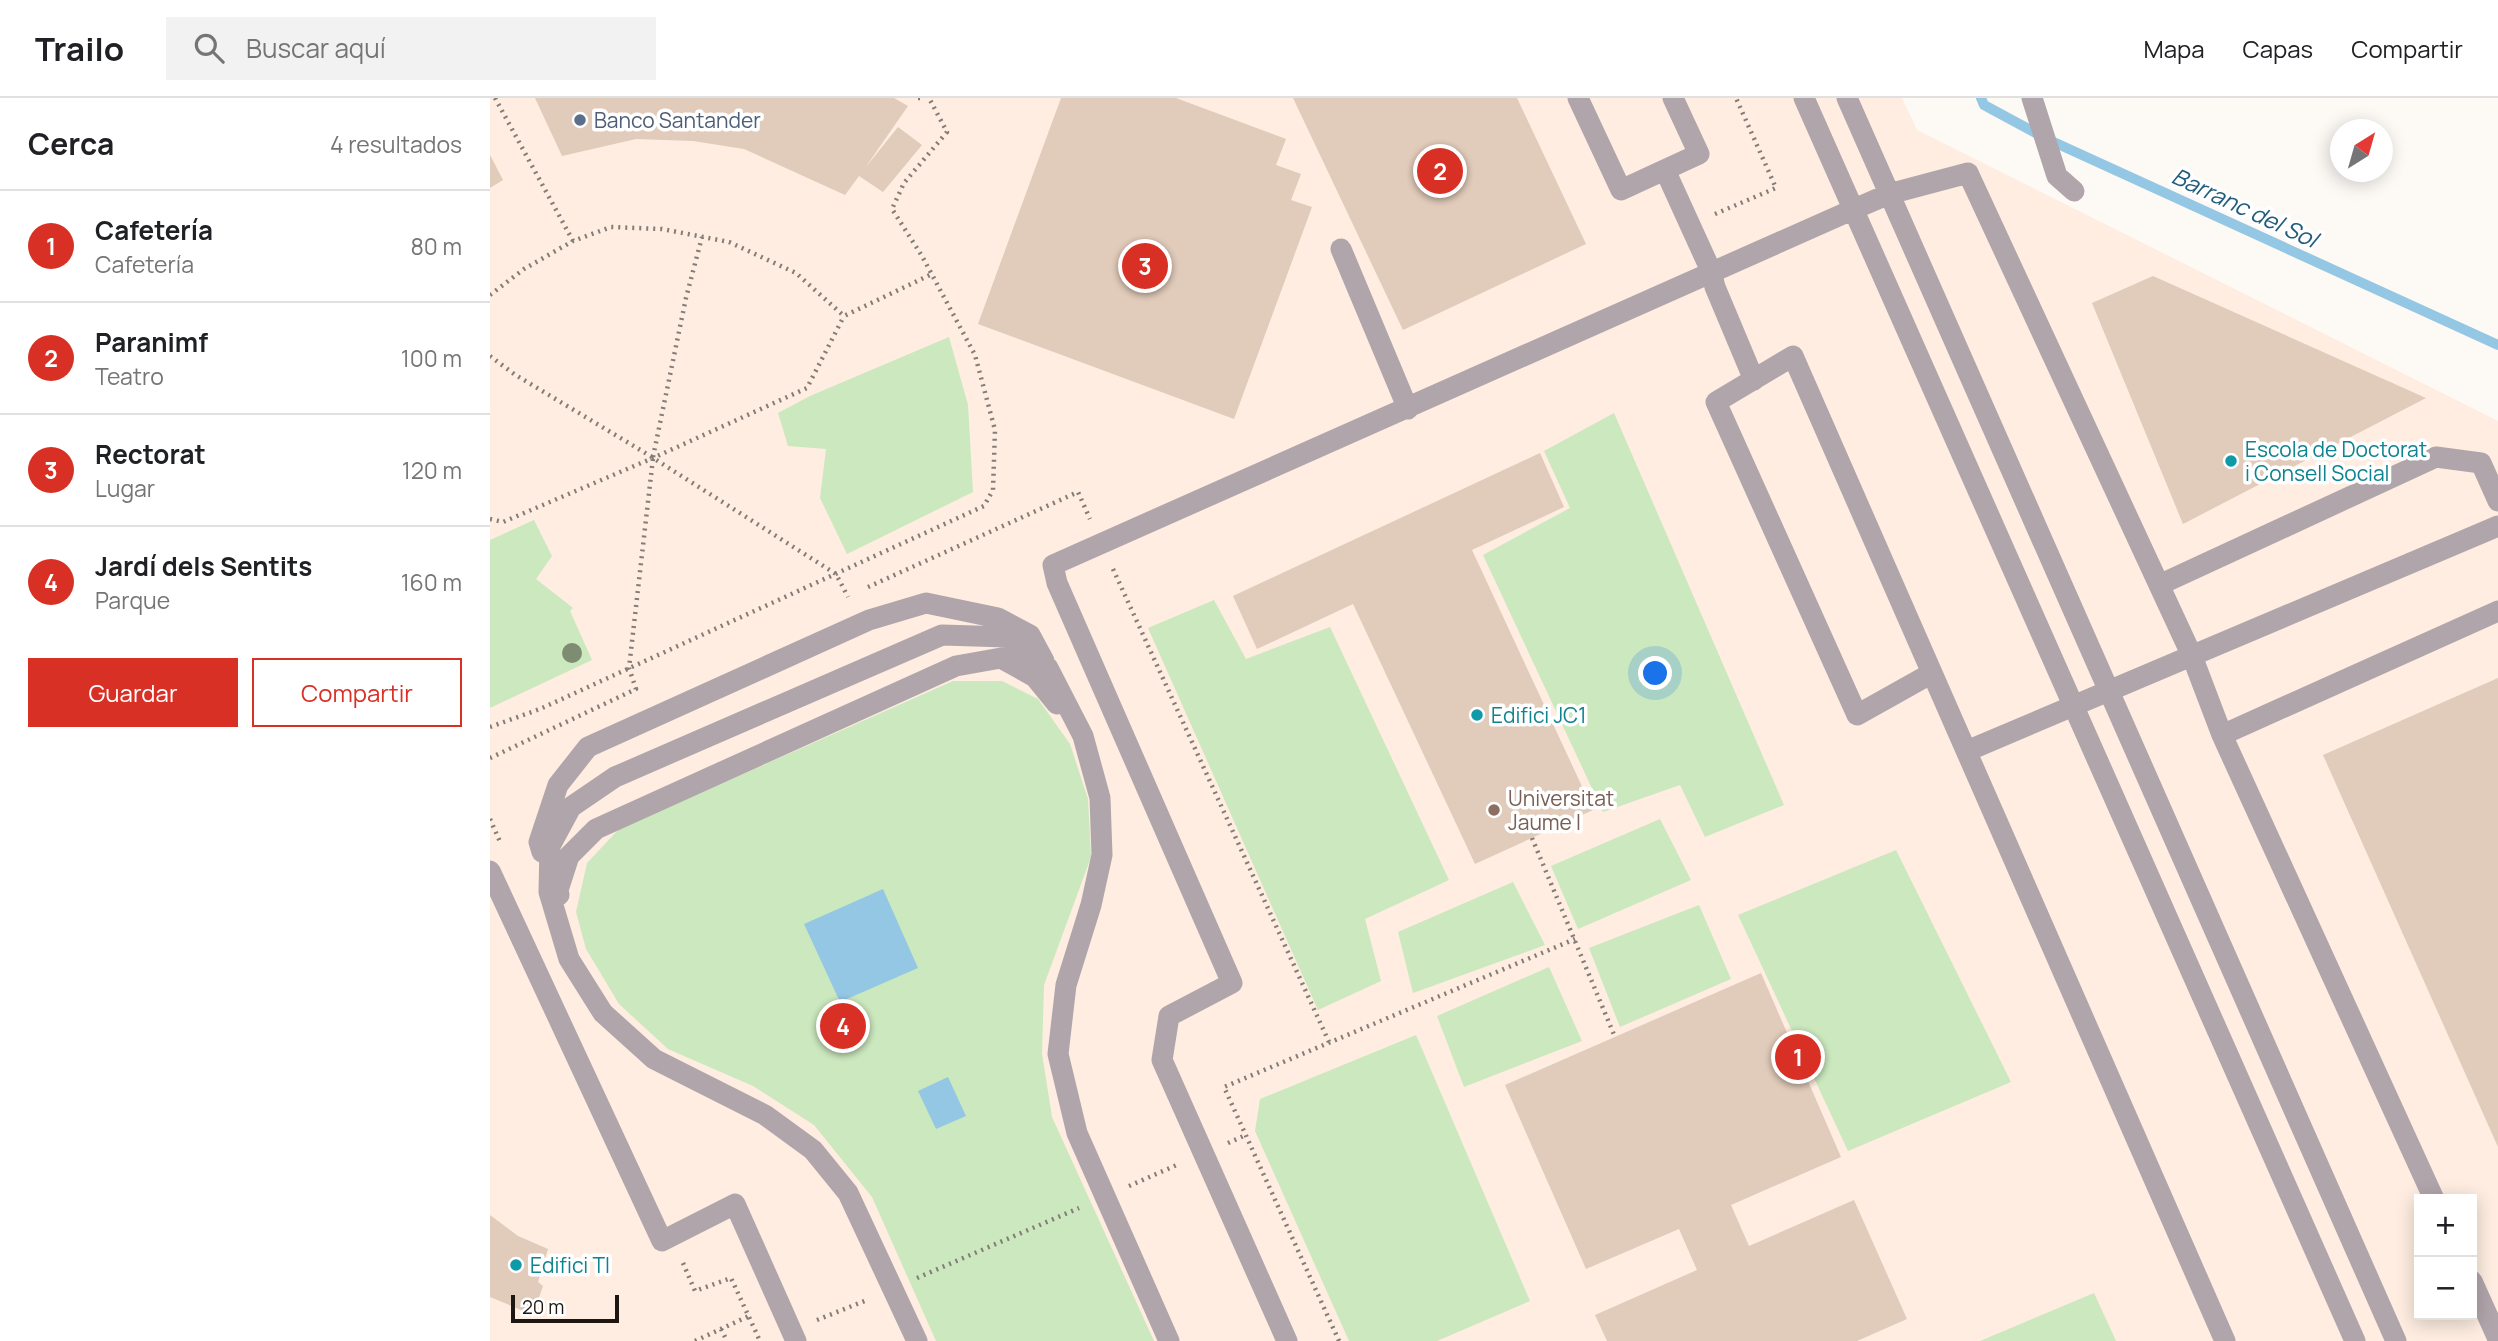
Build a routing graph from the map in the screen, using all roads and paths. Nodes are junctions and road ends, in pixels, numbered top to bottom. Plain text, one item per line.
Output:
1 (495, 98) edge
2 (929, 98) edge
3 (1578, 98) edge
4 (1673, 98) edge
5 (1736, 98) edge
6 (1804, 98) edge
7 (1847, 98) edge
8 (2032, 98) edge
9 (1665, 170) junction
10 (2074, 191) dead end
11 (1889, 194) junction
12 (1852, 210) junction
13 (1688, 225) junction
14 (702, 237) junction
15 (573, 241) junction
16 (1341, 249) dead end
17 (1710, 271) junction
18 (932, 274) junction
19 (490, 295) edge
20 (844, 316) junction
21 (490, 356) edge
22 (1754, 380) junction
23 (1408, 409) junction
24 (653, 458) junction
25 (2498, 501) edge
26 (490, 519) edge
27 (2498, 526) edge
28 (836, 573) junction
29 (2159, 584) junction
30 (2498, 611) edge
31 (2192, 656) junction
32 (629, 668) junction
33 (1048, 668) junction
34 (1932, 673) junction
35 (2109, 692) junction
36 (2074, 706) junction
37 (490, 727) edge
38 (2222, 735) junction
39 (1083, 736) junction
40 (1967, 751) junction
41 (490, 758) edge
42 (1532, 838) dead end
43 (490, 871) edge
44 (549, 877) junction
45 (1575, 939) junction
46 (603, 1013) junction
47 (1615, 1037) dead end
48 (1246, 1135) junction
49 (1204, 1153) junction
50 (2432, 1194) edge
51 (1105, 1196) junction
52 (893, 1289) junction
53 (2477, 1292) edge
54 (779, 1303) junction
55 (873, 1310) dead end
56 (721, 1329) junction
57 (793, 1335) edge
58 (2498, 1339) edge
59 (695, 1341) edge
60 (727, 1341) edge
61 (761, 1341) edge
62 (917, 1341) edge
63 (1169, 1341) edge
64 (1287, 1341) edge
65 (1339, 1341) edge
66 (2225, 1341) edge
67 (2356, 1341) edge
68 (2396, 1341) edge

1 - 15 path
2 - 18 path
3 - 9 street
4 - 9 street
5 - 13 path
6 - 12 street
7 - 11 street
8 - 10 street
9 - 13 street
11 - 12 street
11 - 29 street
11 - 35 street
12 - 17 street
12 - 36 street
13 - 17 street
14 - 15 path
14 - 20 path
14 - 24 path
15 - 19 path
16 - 23 street
17 - 22 street
17 - 23 street
18 - 20 path
18 - 28 path
20 - 24 path
21 - 24 path
22 - 34 street
22 - 34 street
23 - 49 street
24 - 26 path
24 - 28 path
24 - 32 path
25 - 29 street
27 - 31 street
28 - 32 path
29 - 31 street
30 - 38 street
31 - 35 street
31 - 38 street
32 - 37 path
32 - 41 path
33 - 39 street
33 - 44 street
33 - 44 street
34 - 40 street
35 - 36 street
35 - 68 street
36 - 40 street
36 - 67 street
38 - 50 street
39 - 46 street
39 - 51 street
40 - 66 street
42 - 45 path
43 - 54 street
44 - 46 street
45 - 47 path
45 - 48 path
46 - 52 street
48 - 49 path
48 - 65 path
49 - 51 path
49 - 64 street
51 - 52 path
51 - 63 street
52 - 62 street
53 - 58 street
54 - 56 path
54 - 57 street
55 - 57 path
56 - 59 path
56 - 60 path
57 - 61 path

